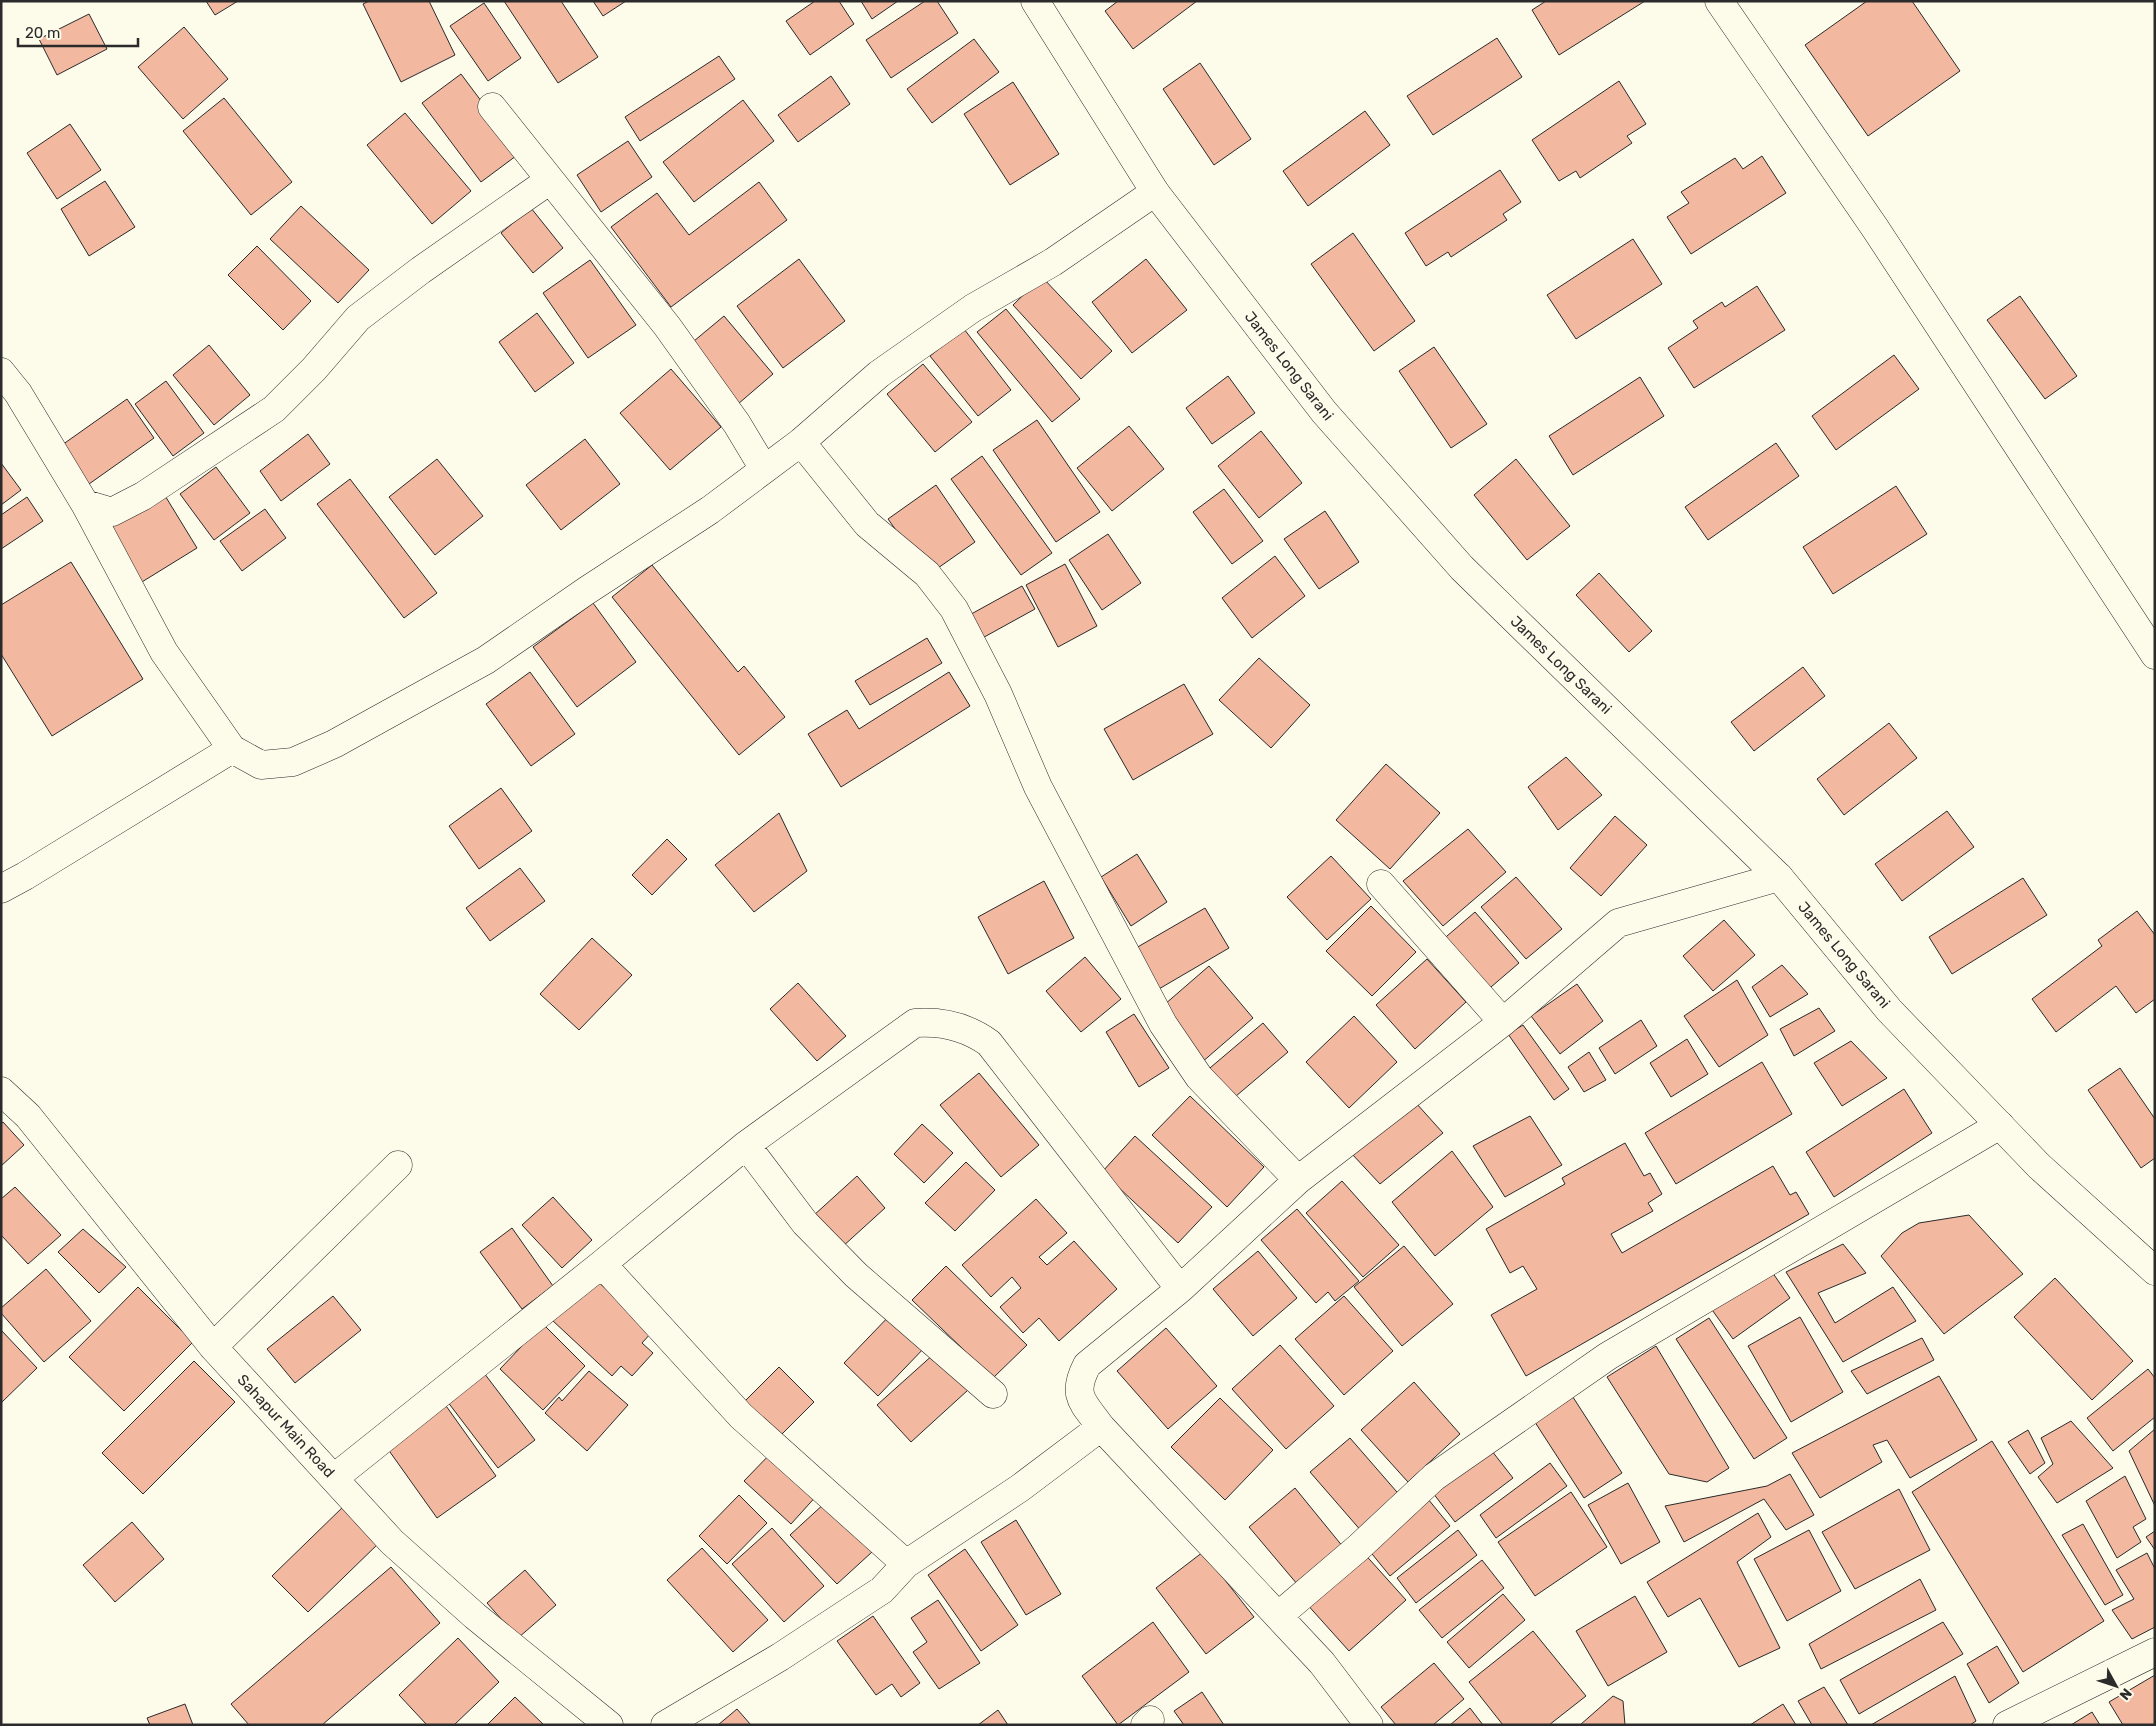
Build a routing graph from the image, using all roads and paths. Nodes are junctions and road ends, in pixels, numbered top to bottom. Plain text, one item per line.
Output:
1 (1035, 1) edge
2 (1718, 1) edge
3 (492, 107) dead end
4 (550, 180) junction
5 (1155, 192) junction
6 (1, 372) edge
7 (10, 399) edge
8 (801, 442) junction
9 (764, 469) junction
10 (85, 504) junction
11 (2155, 655) edge
12 (232, 749) junction
13 (1779, 877) junction
14 (1380, 884) dead end
15 (1, 889) edge
16 (1503, 1022) junction
17 (1, 1091) edge
18 (2000, 1125) junction
19 (746, 1145) junction
20 (398, 1165) dead end
21 (1298, 1180) junction
22 (602, 1264) junction
23 (2155, 1271) edge
24 (1180, 1289) junction
25 (213, 1347) junction
26 (993, 1394) dead end
27 (1102, 1427) junction
28 (334, 1478) junction
29 (906, 1564) junction
30 (1278, 1616) junction
31 (2155, 1652) edge
32 (609, 1725) edge
33 (664, 1725) edge
34 (1369, 1725) edge
35 (2007, 1725) edge

1 - 5 street, James Long Sarani
2 - 11 street
3 - 4 street
4 - 9 street
4 - 10 street
5 - 8 street
5 - 13 street, James Long Sarani
6 - 7 street
7 - 10 street
8 - 9 street
8 - 21 street
9 - 12 street
10 - 12 street
12 - 15 street
13 - 16 street
13 - 18 street, James Long Sarani
14 - 16 street
16 - 21 street
17 - 25 street, Sahapur Main Road
18 - 23 street, James Long Sarani
18 - 30 street
19 - 22 street
19 - 24 street
19 - 26 street
20 - 25 street
21 - 24 street
22 - 28 street
22 - 29 street
24 - 27 street
25 - 28 street, Sahapur Main Road
27 - 29 street
27 - 30 street
28 - 32 street, Sahapur Main Road
29 - 33 street
30 - 34 street
31 - 35 street

